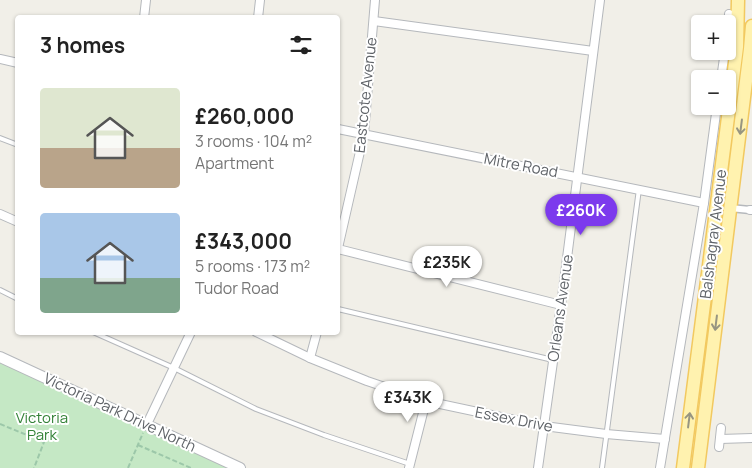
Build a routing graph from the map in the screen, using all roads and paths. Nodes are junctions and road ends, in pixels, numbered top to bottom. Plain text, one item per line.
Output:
1 (146, 0) edge
2 (260, 0) edge
3 (375, 0) edge
4 (600, 0) edge
5 (738, 0) edge
6 (144, 15) edge
7 (258, 15) edge
8 (374, 21) junction
9 (752, 26) edge
10 (594, 50) junction
11 (0, 59) edge
12 (15, 62) edge
13 (716, 115) edge
14 (340, 128) edge
15 (364, 134) junction
16 (0, 138) edge
17 (15, 143) edge
18 (577, 177) junction
19 (639, 189) junction
20 (704, 203) junction
21 (730, 208) junction
22 (751, 210) edge
23 (0, 214) edge
24 (15, 221) edge
25 (340, 240) edge
26 (340, 250) edge
27 (0, 290) edge
28 (15, 298) edge
29 (561, 305) junction
30 (340, 309) edge
31 (100, 335) edge
32 (190, 335) edge
33 (262, 335) edge
34 (315, 335) edge
35 (0, 357) edge
36 (310, 358) junction
37 (553, 360) junction
38 (174, 368) junction
39 (426, 401) junction
40 (0, 424) edge
41 (148, 424) junction
42 (544, 426) junction
43 (721, 428) dead end
44 (606, 434) junction
45 (752, 438) edge
46 (665, 439) junction
47 (720, 439) junction
48 (138, 445) junction
49 (718, 447) dead end
50 (409, 466) edge
51 (34, 468) edge
52 (128, 468) edge
53 (191, 468) edge
54 (240, 468) edge
55 (538, 468) edge
56 (602, 468) edge
57 (660, 468) edge
58 (683, 468) edge
59 (698, 468) edge

1 - 6 street
2 - 7 street
3 - 8 street, Eastcote Avenue
4 - 10 street, Orleans Avenue
58 -> 5 main road, Balshagray Avenue
8 - 10 street
8 - 15 street, Eastcote Avenue
9 -> 21 main road, Balshagray Avenue
10 - 18 street, Orleans Avenue
11 - 12 street
13 - 20 street, Balshagray Avenue
14 - 15 street, Mitre Road
15 - 18 street, Mitre Road
15 - 25 street, Eastcote Avenue
16 - 17 lane
18 - 19 street, Mitre Road
18 - 29 street, Orleans Avenue
19 - 20 street, Mitre Road
19 - 44 lane
20 - 46 street, Balshagray Avenue
21 - 22 street
21 -> 59 main road, Balshagray Avenue
23 - 24 street
26 - 29 street
27 - 28 lane
29 - 37 street, Orleans Avenue
30 - 37 lane
31 - 38 lane
32 - 38 street
33 - 36 street, Essex Drive
34 - 36 street
35 - 41 street, Victoria Park Drive North
36 - 39 street, Essex Drive
37 - 42 street, Orleans Avenue
38 - 41 street
38 - 50 lane
39 - 42 street, Essex Drive
39 - 50 street
40 - 51 path
41 - 48 path
41 - 54 street, Victoria Park Drive North
42 - 44 street, Essex Drive
42 - 55 street, Orleans Avenue
43 - 47 street
44 - 46 street, Essex Drive
44 - 56 lane
45 - 47 street
46 - 57 street, Balshagray Avenue
47 - 49 street
48 - 52 path
48 - 53 path

